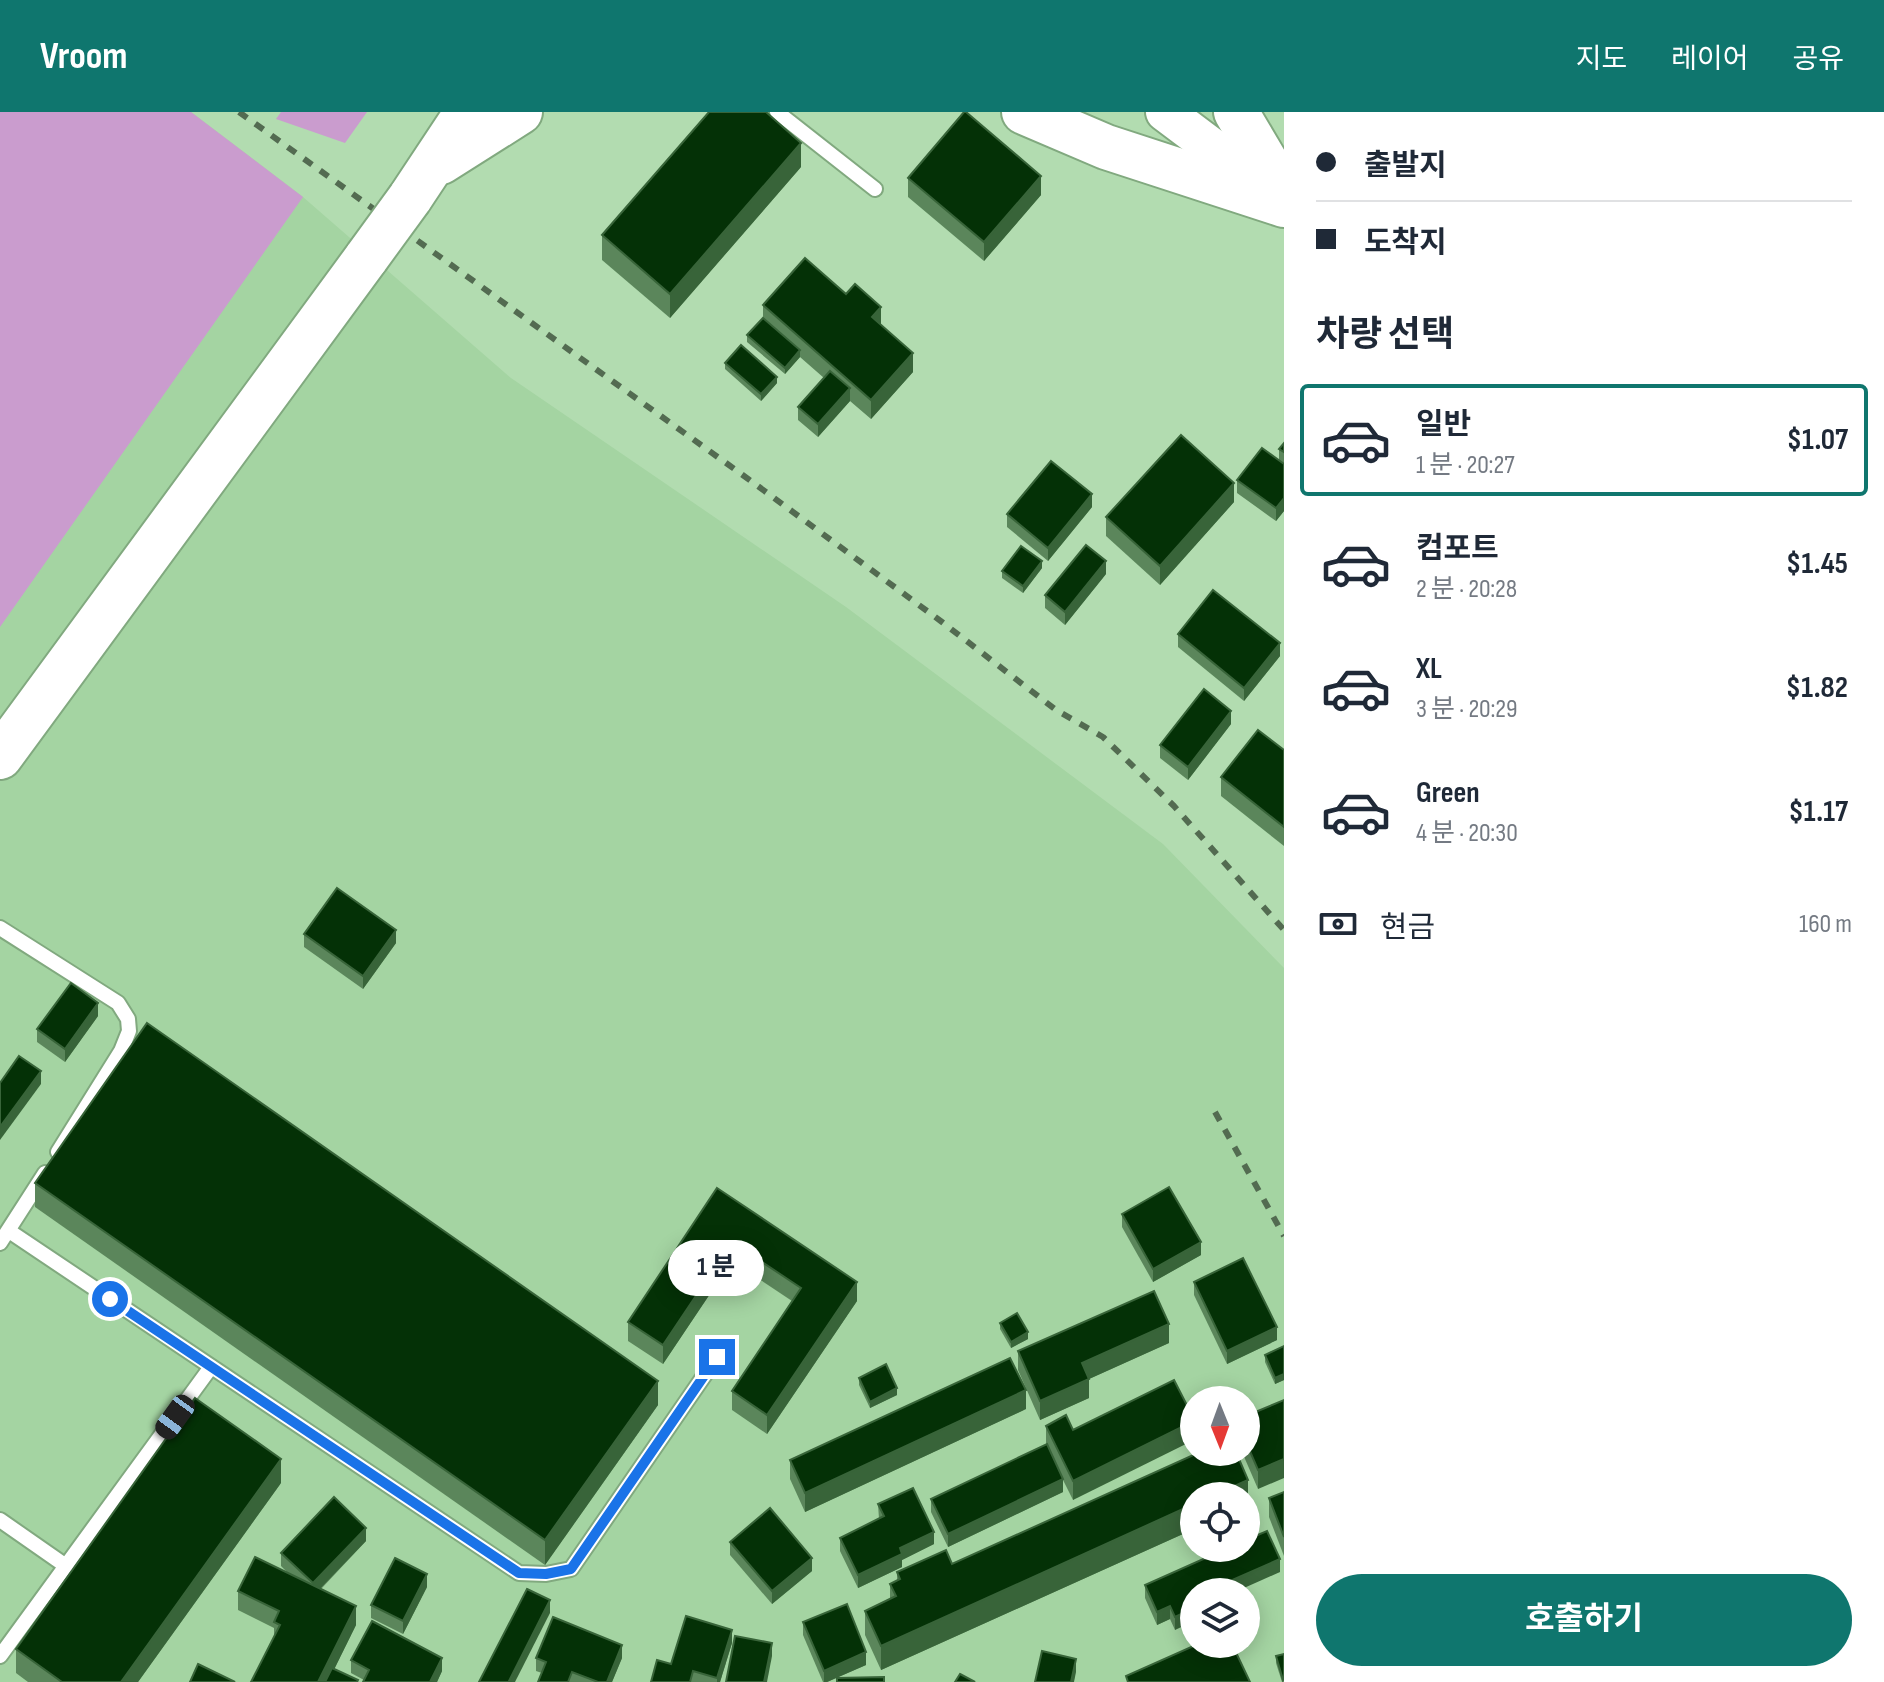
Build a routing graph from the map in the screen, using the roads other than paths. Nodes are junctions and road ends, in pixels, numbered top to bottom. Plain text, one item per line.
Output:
1 (467, 112) edge
2 (520, 112) edge
3 (777, 112) edge
4 (1024, 112) edge
5 (1165, 112) edge
6 (1236, 112) edge
7 (421, 183) junction
8 (875, 189) dead end
9 (1284, 193) edge
10 (1284, 203) edge
11 (0, 757) edge
12 (0, 928) edge
13 (4, 1237) edge
14 (717, 1357) dead end
15 (211, 1367) junction
16 (0, 1520) edge
17 (66, 1566) junction
18 (0, 1656) edge

1 - 7 highway
2 - 7 highway
3 - 8 lane
4 - 10 highway
5 - 10 main road
6 - 9 highway
7 - 11 highway, bridge
12 - 13 lane
13 - 15 lane
14 - 15 lane
15 - 17 lane
16 - 17 lane
17 - 18 lane

